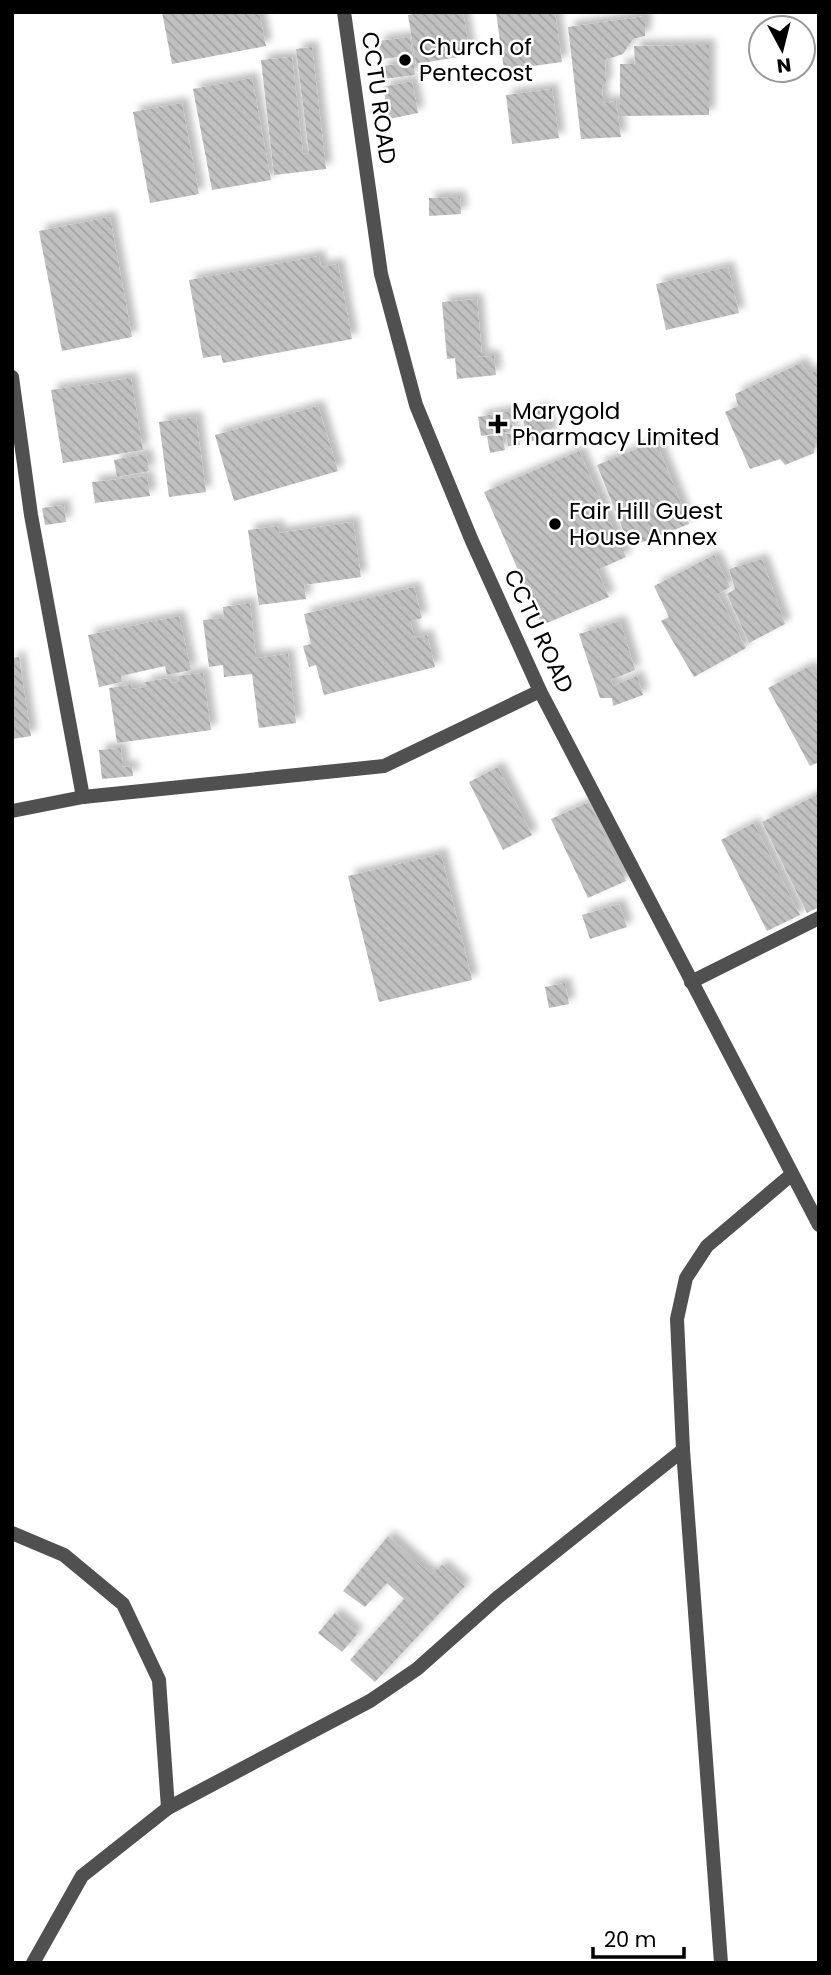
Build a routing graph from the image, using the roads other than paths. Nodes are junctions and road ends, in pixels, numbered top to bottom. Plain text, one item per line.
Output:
1 (344, 12) edge
2 (12, 377) edge
3 (540, 691) junction
4 (83, 797) junction
5 (12, 811) edge
6 (819, 918) edge
7 (691, 982) junction
8 (791, 1175) junction
9 (819, 1225) edge
10 (683, 1450) junction
11 (12, 1533) edge
12 (169, 1808) junction
13 (33, 1963) edge
14 (721, 1963) edge

1 - 3 street, CCTU ROAD
2 - 4 street
3 - 4 street
3 - 7 street, CCTU ROAD
4 - 5 street
6 - 7 street
7 - 8 street, CCTU ROAD
8 - 9 street, CCTU ROAD
8 - 10 street
10 - 12 street
10 - 14 street
11 - 12 street
12 - 13 street

